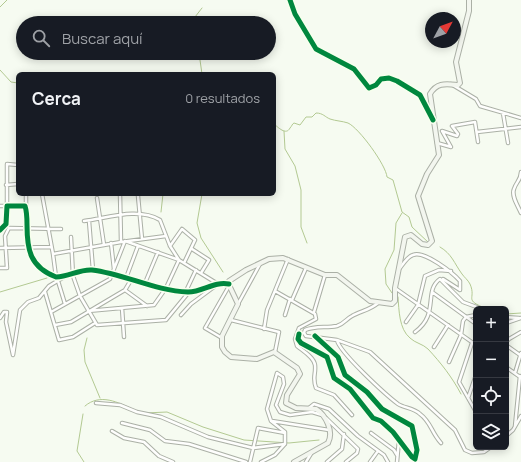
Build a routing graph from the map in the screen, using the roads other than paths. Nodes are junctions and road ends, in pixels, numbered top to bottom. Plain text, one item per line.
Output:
1 (290, 0) edge
2 (469, 0) edge
3 (450, 84) junction
4 (503, 113) junction
5 (521, 118) edge
6 (433, 120) junction
7 (521, 127) edge
8 (506, 129) junction
9 (477, 132) junction
10 (478, 142) dead end
11 (437, 143) junction
12 (508, 143) dead end
13 (16, 165) edge
14 (521, 172) edge
15 (16, 184) edge
16 (6, 185) junction
17 (26, 196) edge
18 (42, 196) edge
19 (120, 196) edge
20 (138, 196) dead end
21 (97, 198) dead end
22 (0, 206) edge
23 (7, 206) junction
24 (26, 208) junction
25 (521, 213) edge
26 (141, 214) junction
27 (121, 215) junction
28 (101, 219) junction
29 (84, 221) dead end
30 (89, 221) junction
31 (27, 228) junction
32 (47, 228) junction
33 (61, 229) dead end
34 (0, 230) edge
35 (166, 236) junction
36 (71, 237) dead end
37 (142, 239) junction
38 (125, 241) junction
39 (121, 242) junction
40 (111, 244) junction
41 (104, 245) junction
42 (138, 246) junction
43 (170, 246) junction
44 (51, 247) junction
45 (91, 247) junction
46 (0, 248) edge
47 (7, 248) junction
48 (28, 248) junction
49 (192, 249) junction
50 (73, 250) junction
51 (158, 252) junction
52 (53, 254) junction
53 (288, 259) junction
54 (179, 260) junction
55 (184, 263) junction
56 (260, 264) junction
57 (306, 267) junction
58 (0, 268) edge
59 (400, 268) junction
60 (114, 269) junction
61 (94, 270) junction
62 (196, 270) junction
63 (74, 272) junction
64 (452, 272) junction
65 (201, 273) junction
66 (112, 274) junction
67 (68, 275) junction
68 (325, 275) junction
69 (56, 277) junction
70 (126, 278) junction
71 (440, 279) junction
72 (131, 280) junction
73 (58, 281) junction
74 (144, 283) junction
75 (218, 284) junction
76 (229, 285) junction
77 (166, 288) junction
78 (395, 288) junction
79 (125, 290) junction
80 (45, 291) junction
81 (275, 291) junction
82 (188, 292) junction
83 (432, 292) junction
84 (80, 296) junction
85 (291, 299) junction
86 (378, 303) junction
87 (65, 304) junction
88 (238, 304) junction
89 (418, 305) junction
90 (148, 306) junction
91 (474, 306) edge
92 (122, 308) junction
93 (88, 311) junction
94 (51, 312) junction
95 (314, 312) junction
96 (430, 313) junction
97 (181, 315) dead end
98 (285, 315) dead end
99 (473, 316) edge
100 (467, 317) junction
101 (509, 317) edge
102 (0, 318) edge
103 (521, 318) edge
104 (231, 320) junction
105 (406, 322) dead end
106 (473, 322) edge
107 (509, 322) edge
108 (95, 323) junction
109 (123, 324) junction
110 (55, 325) junction
111 (448, 325) junction
112 (264, 329) junction
113 (415, 332) dead end
114 (521, 332) edge
115 (298, 333) junction
116 (304, 333) junction
117 (461, 335) junction
118 (315, 336) junction
119 (124, 337) dead end
120 (222, 338) junction
121 (337, 340) junction
122 (509, 340) edge
123 (472, 343) joint
124 (434, 347) dead end
125 (509, 347) edge
126 (274, 352) junction
127 (521, 355) edge
128 (449, 362) dead end
129 (509, 369) edge
130 (515, 373) junction
131 (520, 377) edge
132 (475, 378) edge
133 (468, 399) junction
134 (96, 402) dead end
135 (473, 407) edge
136 (309, 408) junction
137 (352, 415) dead end
138 (324, 416) junction
139 (521, 416) edge
140 (271, 421) junction
141 (122, 423) dead end
142 (515, 426) junction
143 (329, 430) junction
144 (112, 431) dead end
145 (285, 433) junction
146 (371, 433) dead end
147 (509, 433) edge
148 (344, 434) junction
149 (399, 440) junction
150 (441, 443) dead end
151 (285, 444) junction
152 (253, 448) junction
153 (313, 450) junction
154 (487, 450) edge
155 (378, 451) junction
156 (397, 455) junction
157 (173, 462) edge
158 (248, 462) edge
159 (261, 462) edge
160 (294, 462) edge
161 (306, 462) edge
162 (327, 462) edge
163 (346, 462) edge
164 (370, 462) edge
165 (388, 462) edge
166 (397, 462) edge

1 - 6 street
2 - 3 main road
3 - 4 street
3 - 6 main road
4 - 5 street
4 - 8 street
6 - 11 main road
7 - 8 street
8 - 9 street
8 - 12 street
9 - 10 street
9 - 11 street
11 - 59 main road
13 - 16 street
14 - 25 street
15 - 16 street
16 - 23 street
17 - 24 street
18 - 32 street
19 - 27 street
20 - 26 street
21 - 28 street
22 - 23 street
23 - 24 street
23 - 34 street
24 - 31 street
26 - 27 street
26 - 35 street
26 - 37 street
27 - 28 street
27 - 39 street
28 - 30 street
28 - 41 street
29 - 30 street
30 - 45 street
31 - 32 street
31 - 47 street
31 - 48 street
32 - 33 street
32 - 44 street
35 - 37 street
35 - 43 street
36 - 50 street
37 - 38 street
38 - 39 street
38 - 42 street
38 - 60 street
39 - 40 street
40 - 41 street
40 - 60 street
41 - 45 street
42 - 51 street
42 - 70 street
43 - 49 street
43 - 54 street
44 - 48 street
44 - 52 street
45 - 50 street
45 - 61 street
46 - 47 street
47 - 48 street
47 - 58 street
48 - 69 street
49 - 55 street
49 - 65 street
50 - 52 street
50 - 63 street
51 - 54 street
51 - 74 street
52 - 69 street
53 - 56 main road
53 - 57 main road
53 - 81 street
54 - 55 street
54 - 77 street
55 - 62 street
56 - 76 main road
56 - 88 street
57 - 68 main road
57 - 85 street
59 - 64 street
59 - 78 main road
60 - 66 street
61 - 63 street
61 - 66 street
62 - 65 street
62 - 82 street
63 - 67 street
63 - 84 street
64 - 71 street
64 - 89 street
65 - 75 street
66 - 70 street
66 - 84 street
67 - 69 street
67 - 73 street
68 - 86 main road
68 - 95 street
70 - 72 street
71 - 83 street
71 - 91 street
72 - 74 street
72 - 79 street
73 - 80 street
73 - 87 street
74 - 77 street
75 - 76 street
75 - 82 street
75 - 97 street
76 - 88 main road
76 - 120 street
77 - 82 street
77 - 90 street
78 - 86 main road
78 - 89 street
79 - 90 street
79 - 93 street
80 - 94 street
80 - 102 street
81 - 85 street
81 - 112 street
82 - 109 street
83 - 96 street
83 - 100 street
84 - 87 street
84 - 93 street
85 - 95 street
85 - 98 street
86 - 116 street
87 - 94 street
88 - 104 main road
89 - 96 street
89 - 105 street
90 - 92 street
92 - 93 street
92 - 109 street
93 - 108 street
93 - 110 street
94 - 110 street
95 - 115 street
96 - 111 street
96 - 113 street
99 - 100 street
100 - 106 street
100 - 117 street
101 - 103 street
103 - 107 street
104 - 112 street
104 - 120 main road
108 - 109 street
108 - 110 street
109 - 119 street
111 - 117 street
111 - 124 street
112 - 126 street
114 - 122 street
115 - 116 street
115 - 137 street
115 - 149 street
116 - 118 street
117 - 123 street
117 - 128 street
118 - 121 street
118 - 149 street
120 - 126 main road
121 - 150 street
121 - 154 street
123 - 133 street
125 - 127 street
126 - 136 main road
127 - 130 street
129 - 130 street
130 - 131 street
131 - 142 street
132 - 133 street
133 - 135 street
134 - 152 street
136 - 138 main road
136 - 155 street
138 - 140 street
138 - 143 main road
138 - 148 street
139 - 142 street
140 - 143 street
140 - 145 street
141 - 158 street
142 - 147 street
143 - 153 main road
144 - 157 street
145 - 151 street
145 - 152 street
146 - 156 street
148 - 162 street
148 - 163 street
149 - 156 street
151 - 152 street
151 - 159 street
152 - 158 street
153 - 160 main road
153 - 161 street
155 - 164 street
155 - 165 street
156 - 166 street

